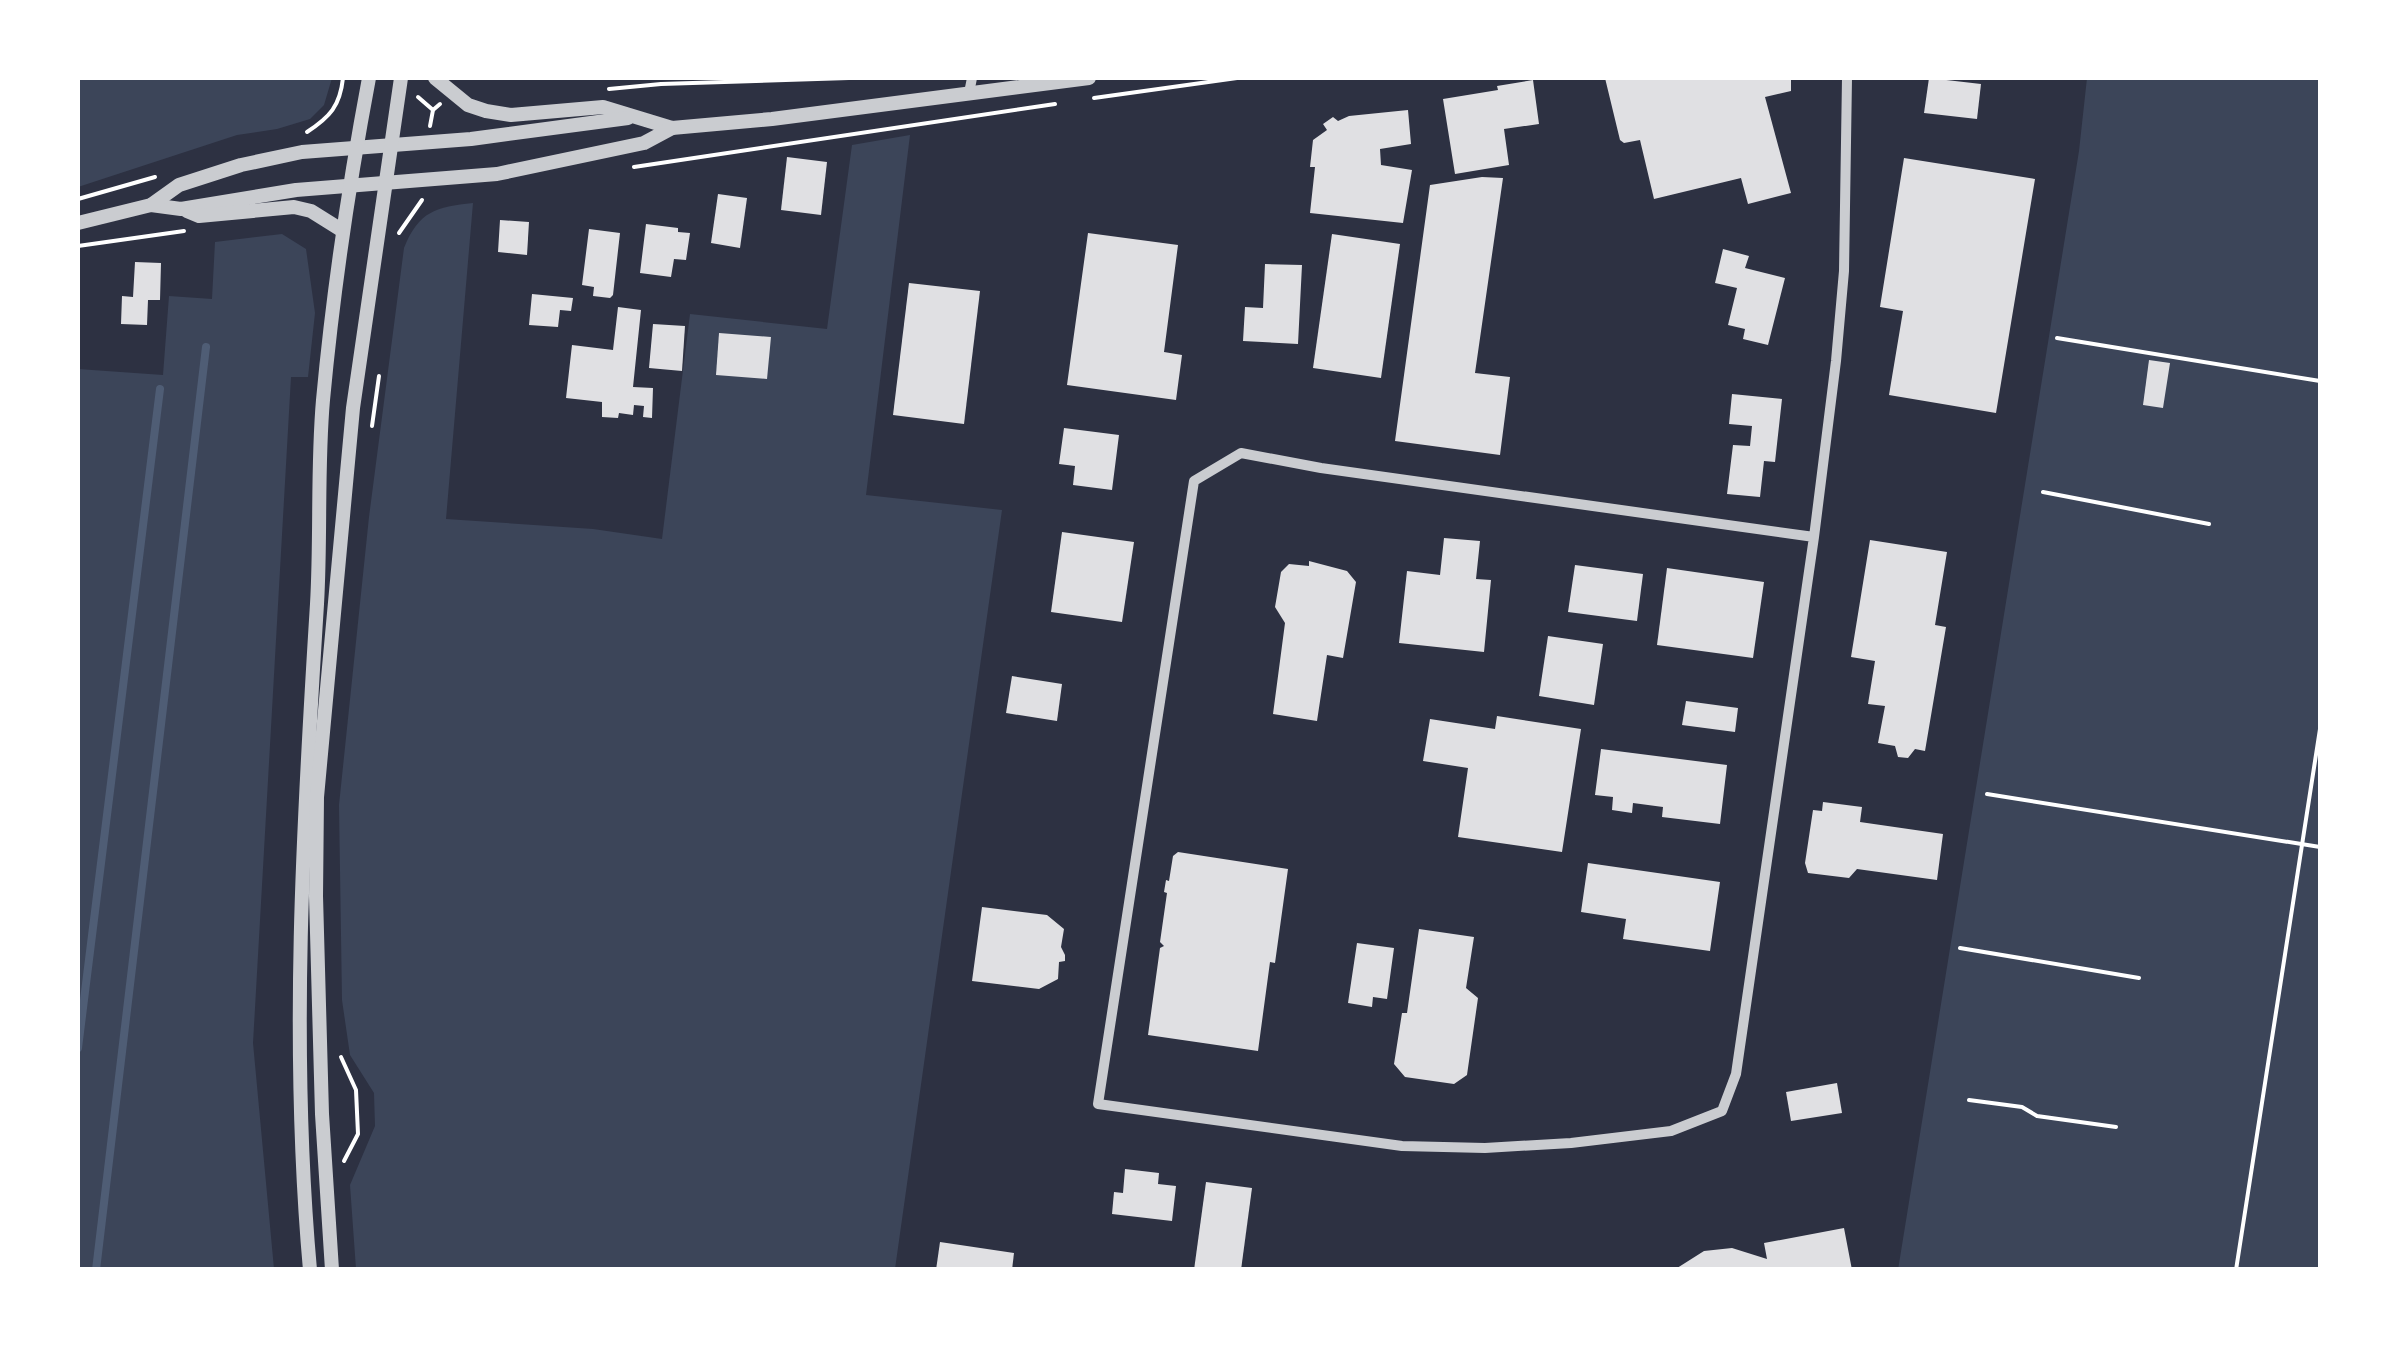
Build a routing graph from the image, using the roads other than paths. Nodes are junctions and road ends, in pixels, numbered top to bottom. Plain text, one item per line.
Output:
1 (369, 78) edge
2 (401, 78) edge
3 (435, 78) edge
4 (1089, 78) edge
5 (1846, 78) edge
6 (970, 85) edge
7 (634, 117) junction
8 (672, 128) junction
9 (354, 155) junction
10 (391, 155) junction
11 (386, 183) junction
12 (349, 185) junction
13 (151, 205) junction
14 (181, 209) junction
15 (78, 223) edge
16 (343, 231) junction
17 (1814, 537) junction
18 (322, 1114) junction
19 (299, 1116) junction
20 (310, 1270) edge
21 (332, 1270) edge

1 - 9 street
2 - 10 street
3 - 7 street
4 - 6 street
5 - 17 street
6 - 8 street
7 - 8 street
7 - 10 street
8 - 11 street
9 - 10 street
9 - 12 street
9 - 13 street
10 - 11 street
11 - 12 street
11 - 18 street
12 - 14 street
12 - 16 street
13 - 14 street
13 - 15 street
14 - 16 street
16 - 19 street
17 - 17 street
18 - 19 street
18 - 21 street
19 - 20 street

